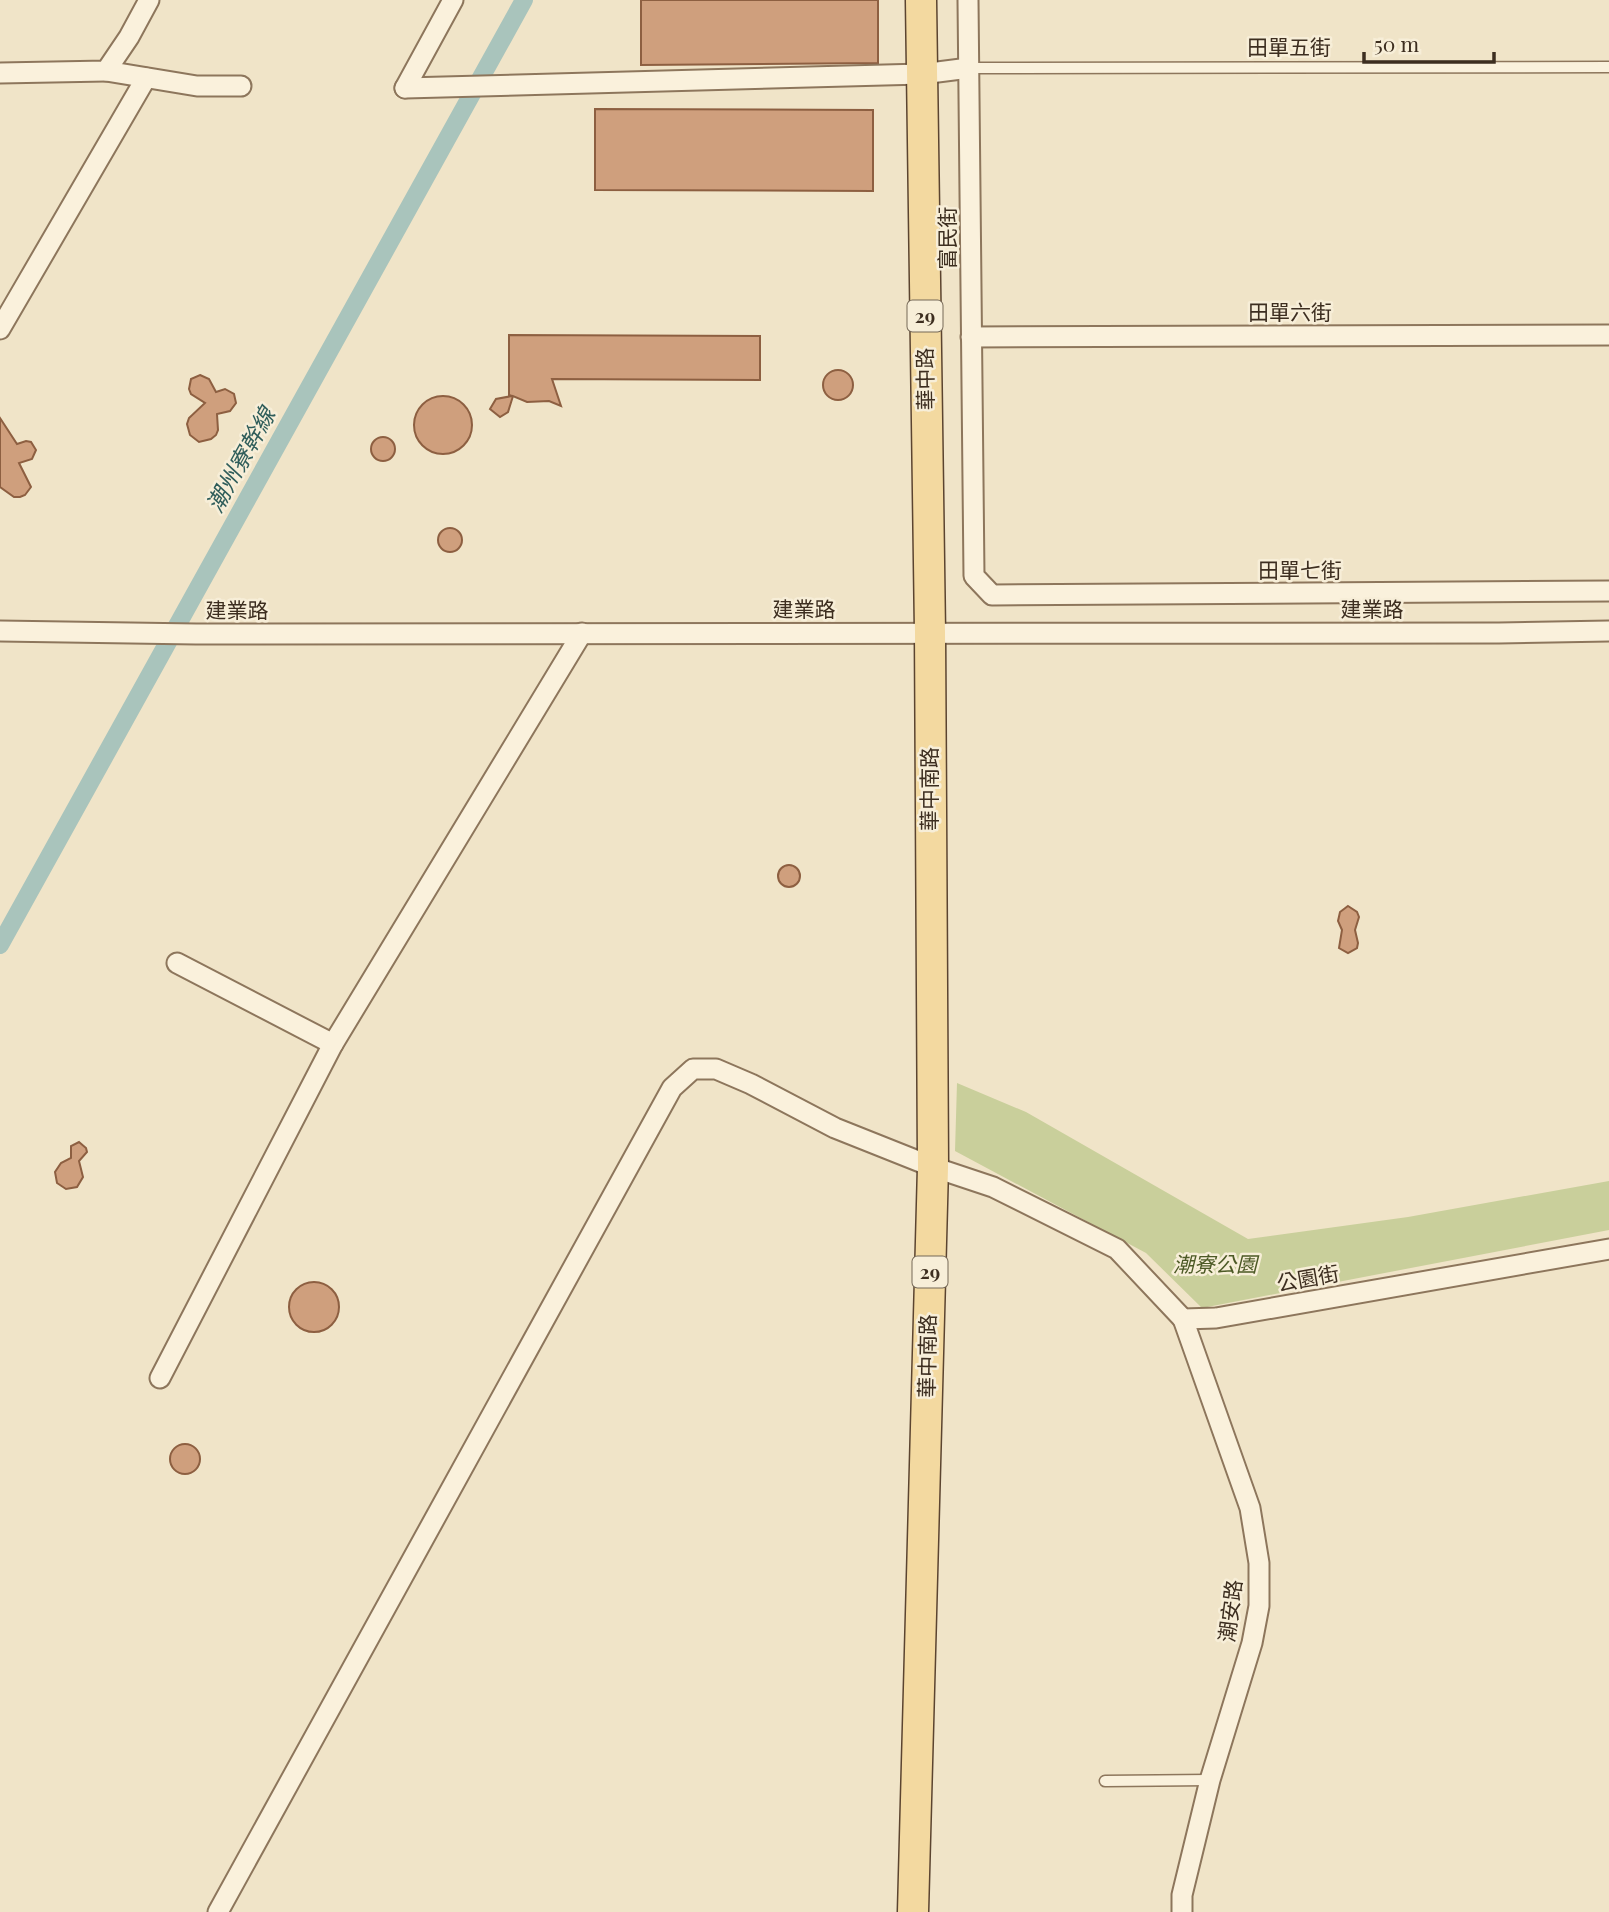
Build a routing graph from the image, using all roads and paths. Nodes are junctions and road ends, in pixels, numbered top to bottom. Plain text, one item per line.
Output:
1 (149, 0) edge
2 (453, 0) edge
3 (921, 0) edge
4 (968, 0) edge
5 (1609, 67) edge
6 (969, 68) junction
7 (106, 71) junction
8 (0, 73) edge
9 (922, 73) junction
10 (146, 78) junction
11 (241, 86) dead end
12 (0, 329) edge
13 (1609, 335) edge
14 (971, 337) junction
15 (1609, 591) edge
16 (992, 595) joint
17 (0, 631) edge
18 (1609, 631) edge
19 (930, 632) junction
20 (582, 633) junction
21 (177, 963) dead end
22 (333, 1044) junction
23 (933, 1167) junction
24 (1609, 1249) edge
25 (1183, 1319) junction
26 (160, 1378) dead end
27 (1210, 1780) junction
28 (1105, 1781) dead end
29 (218, 1912) edge
30 (913, 1912) edge
31 (1182, 1912) edge

1 - 7 street
2 - 9 street
3 - 9 main road, 華中路 / 29
4 - 6 street, 富民街
5 - 6 lane, 田單五街
6 - 9 street
6 - 14 street, 富民街
7 - 8 street
7 - 10 street
9 - 19 main road, 華中路 / 29
10 - 11 street
10 - 12 street
13 - 14 street, 田單六街
14 - 16 street, 富民街
15 - 16 street, 田單七街
17 - 20 street, 建業路
18 - 19 street, 建業路
19 - 20 street, 建業路
19 - 23 main road, 華中南路 / 29
20 - 22 street
21 - 22 street
22 - 26 street
23 - 25 street
23 - 29 street
23 - 30 main road, 華中南路 / 29
24 - 25 street, 公園街
25 - 27 street, 潮安路
27 - 28 lane
27 - 31 street, 潮安路

